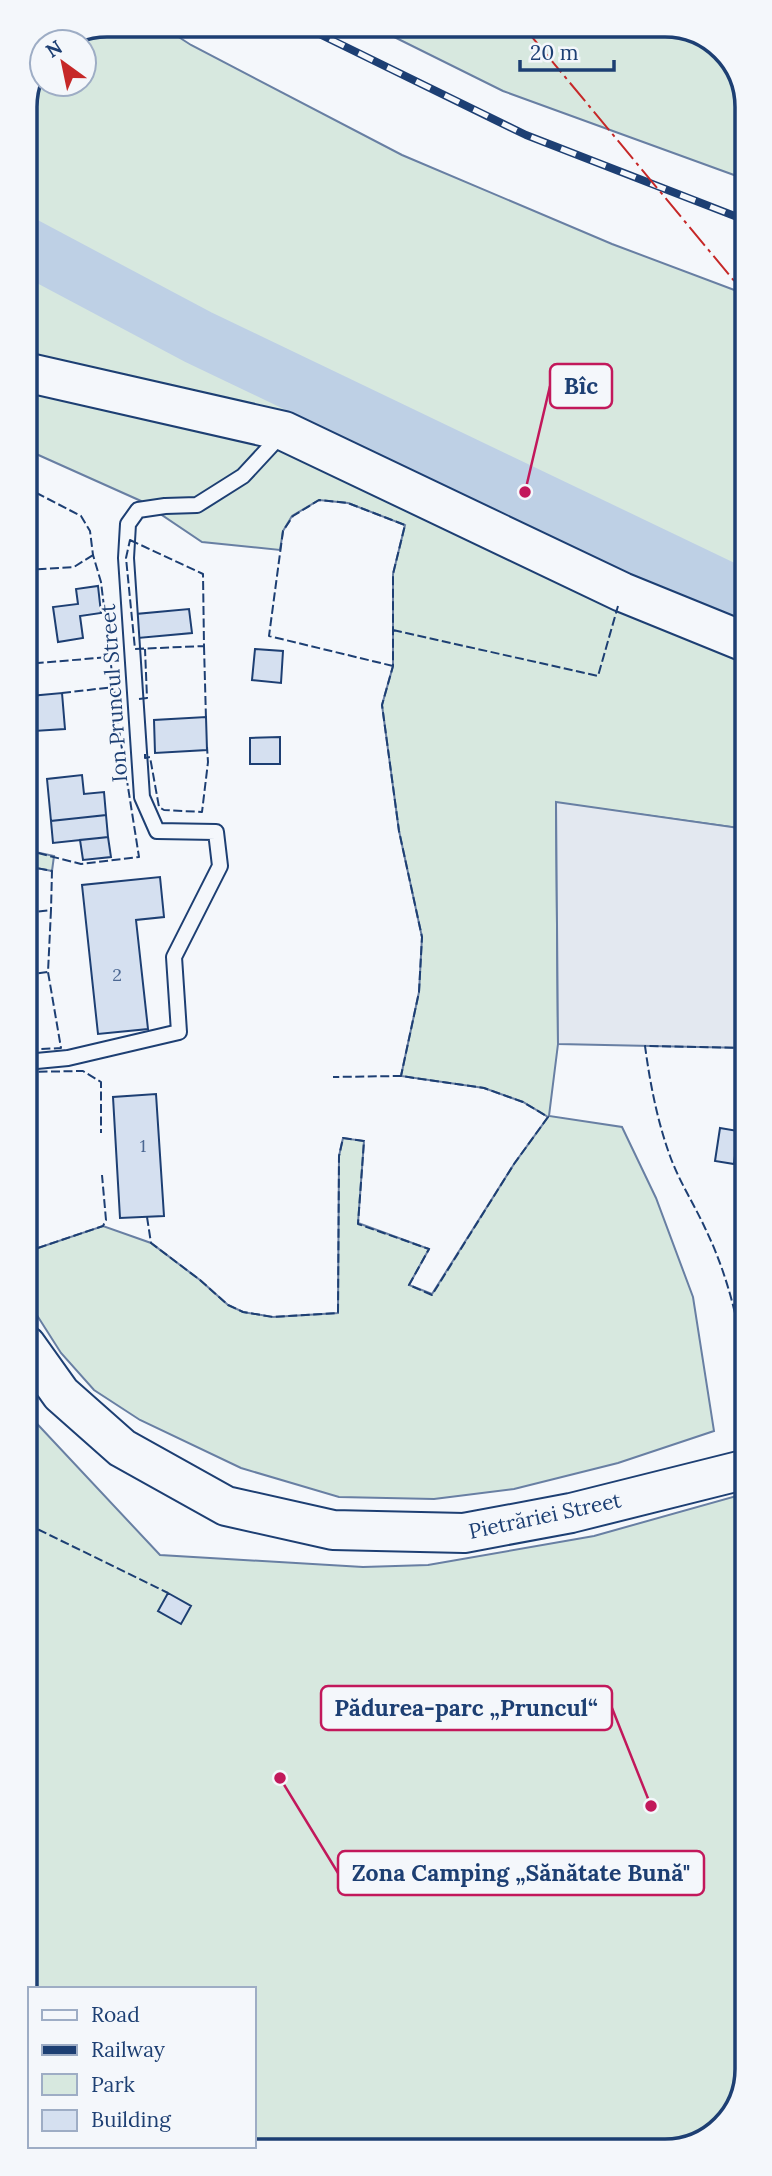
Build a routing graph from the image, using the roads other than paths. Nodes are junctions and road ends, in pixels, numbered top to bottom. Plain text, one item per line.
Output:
1 (37, 375) edge
2 (284, 431) junction
3 (735, 638) edge
4 (37, 1061) edge
5 (37, 1360) edge
6 (735, 1472) edge

1 - 2 main road
2 - 3 main road
2 - 4 lane, Ion Pruncul Street
5 - 6 main road, Pietrăriei Street

